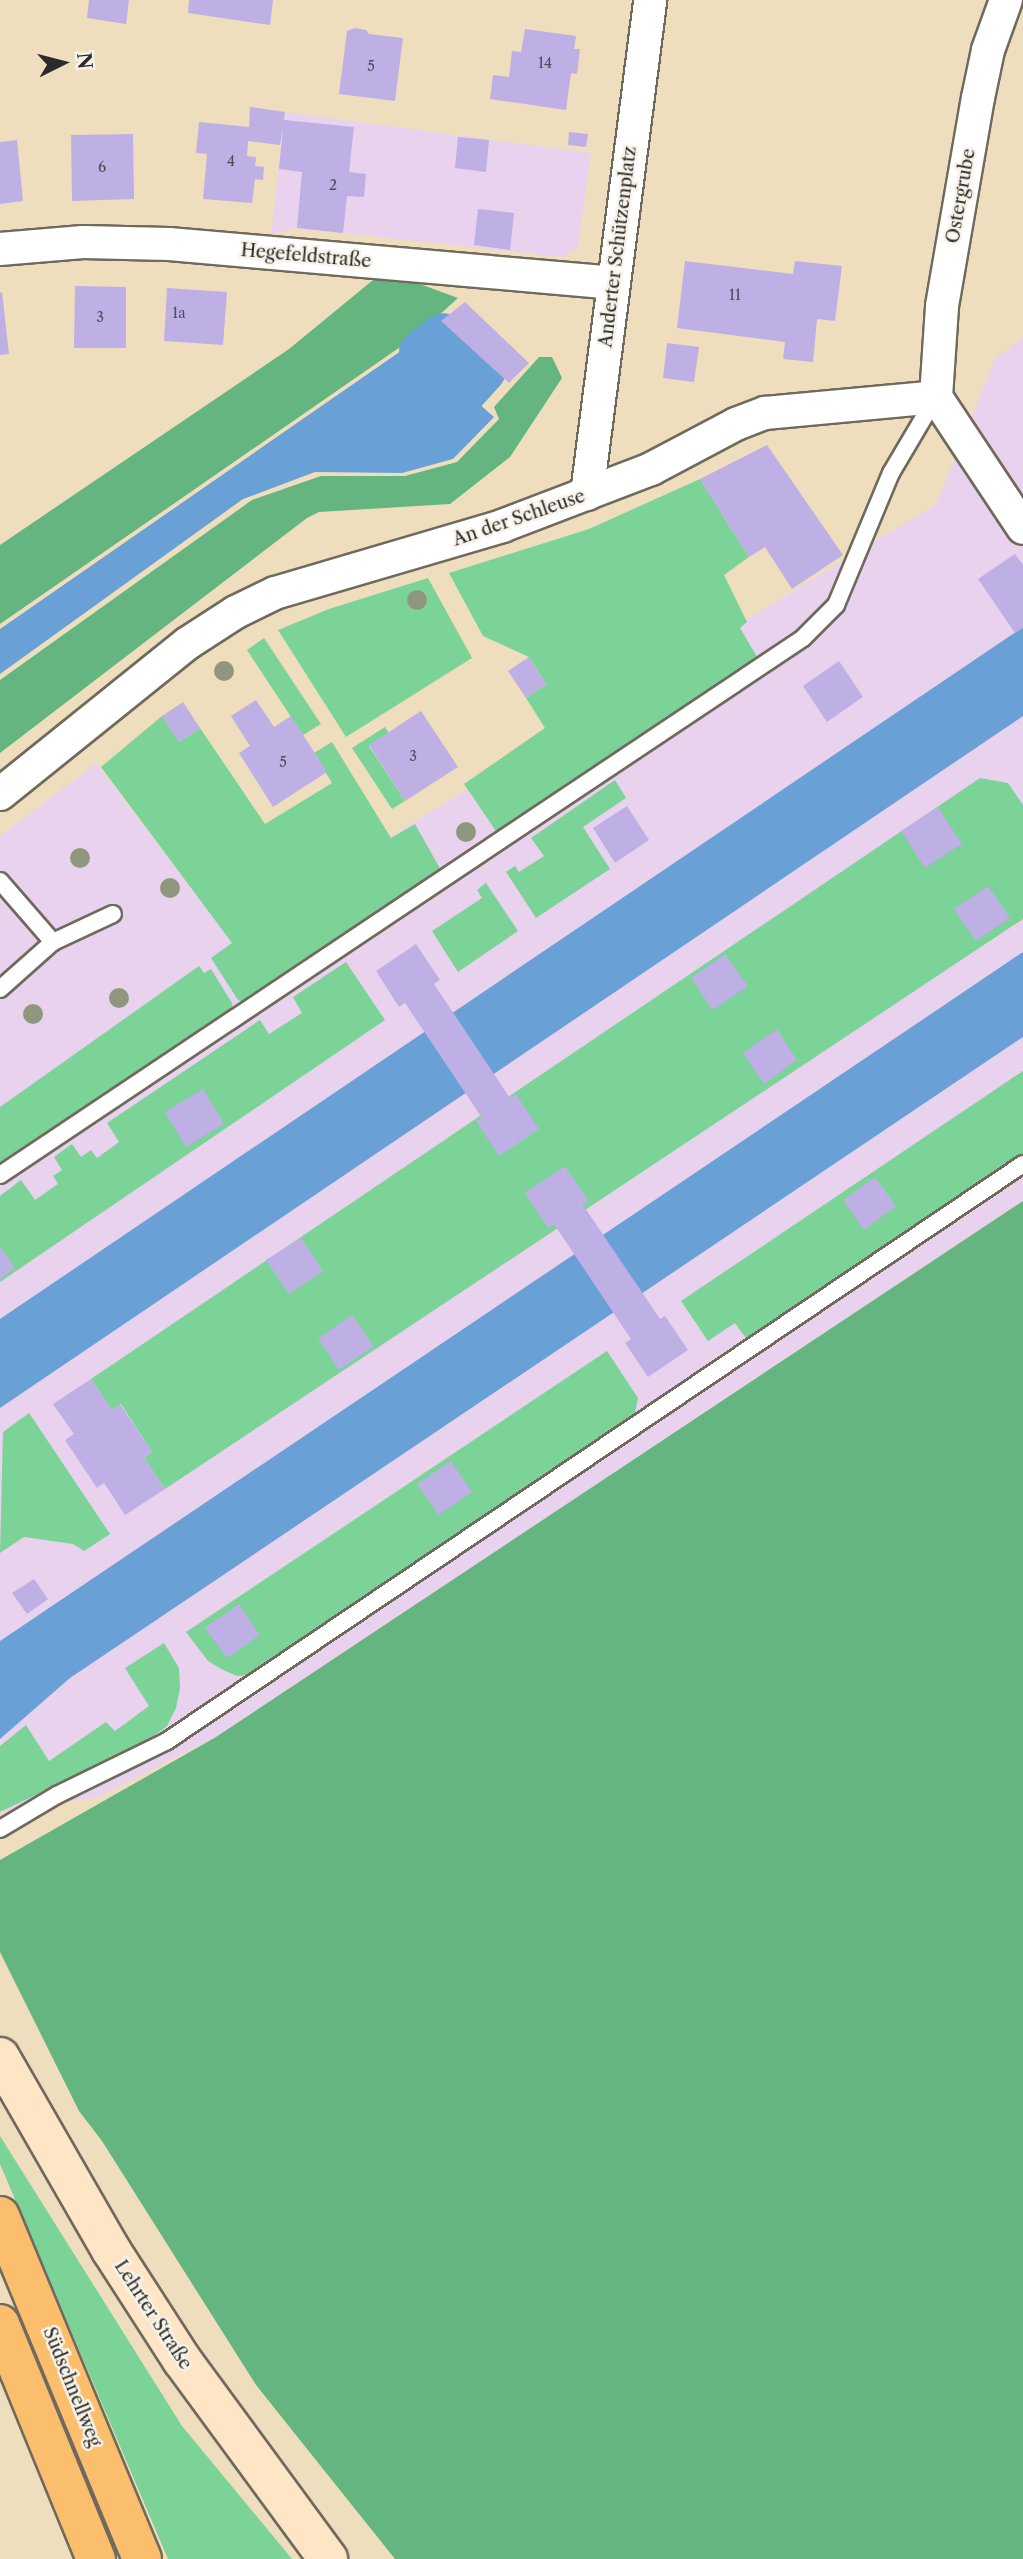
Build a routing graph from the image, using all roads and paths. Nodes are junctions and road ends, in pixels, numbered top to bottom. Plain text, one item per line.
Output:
1 (650, 0) edge
2 (1006, 0) edge
3 (0, 249) edge
4 (612, 283) junction
5 (936, 397) junction
6 (587, 494) junction
7 (1023, 528) edge
8 (0, 794) edge
9 (0, 881) edge
10 (114, 914) dead end
11 (53, 942) junction
12 (0, 989) edge
13 (1023, 1164) edge
14 (0, 1175) edge
15 (0, 1829) edge
16 (0, 2057) edge
17 (0, 2216) edge
18 (0, 2324) edge
19 (96, 2559) edge
20 (142, 2559) edge
21 (328, 2559) edge

1 - 4 street, Anderter Schützenplatz
2 - 5 street, Ostergrube
3 - 4 street, Hegefeldstraße
4 - 6 street, Anderter Schützenplatz
5 - 6 street, An der Schleuse
5 - 7 street
5 - 14 lane
6 - 8 street, An der Schleuse
9 - 11 lane
10 - 11 lane
11 - 12 lane
13 - 15 lane
16 - 21 main road, Lehrter Straße
17 - 20 highway, Südschnellweg
18 - 19 highway

